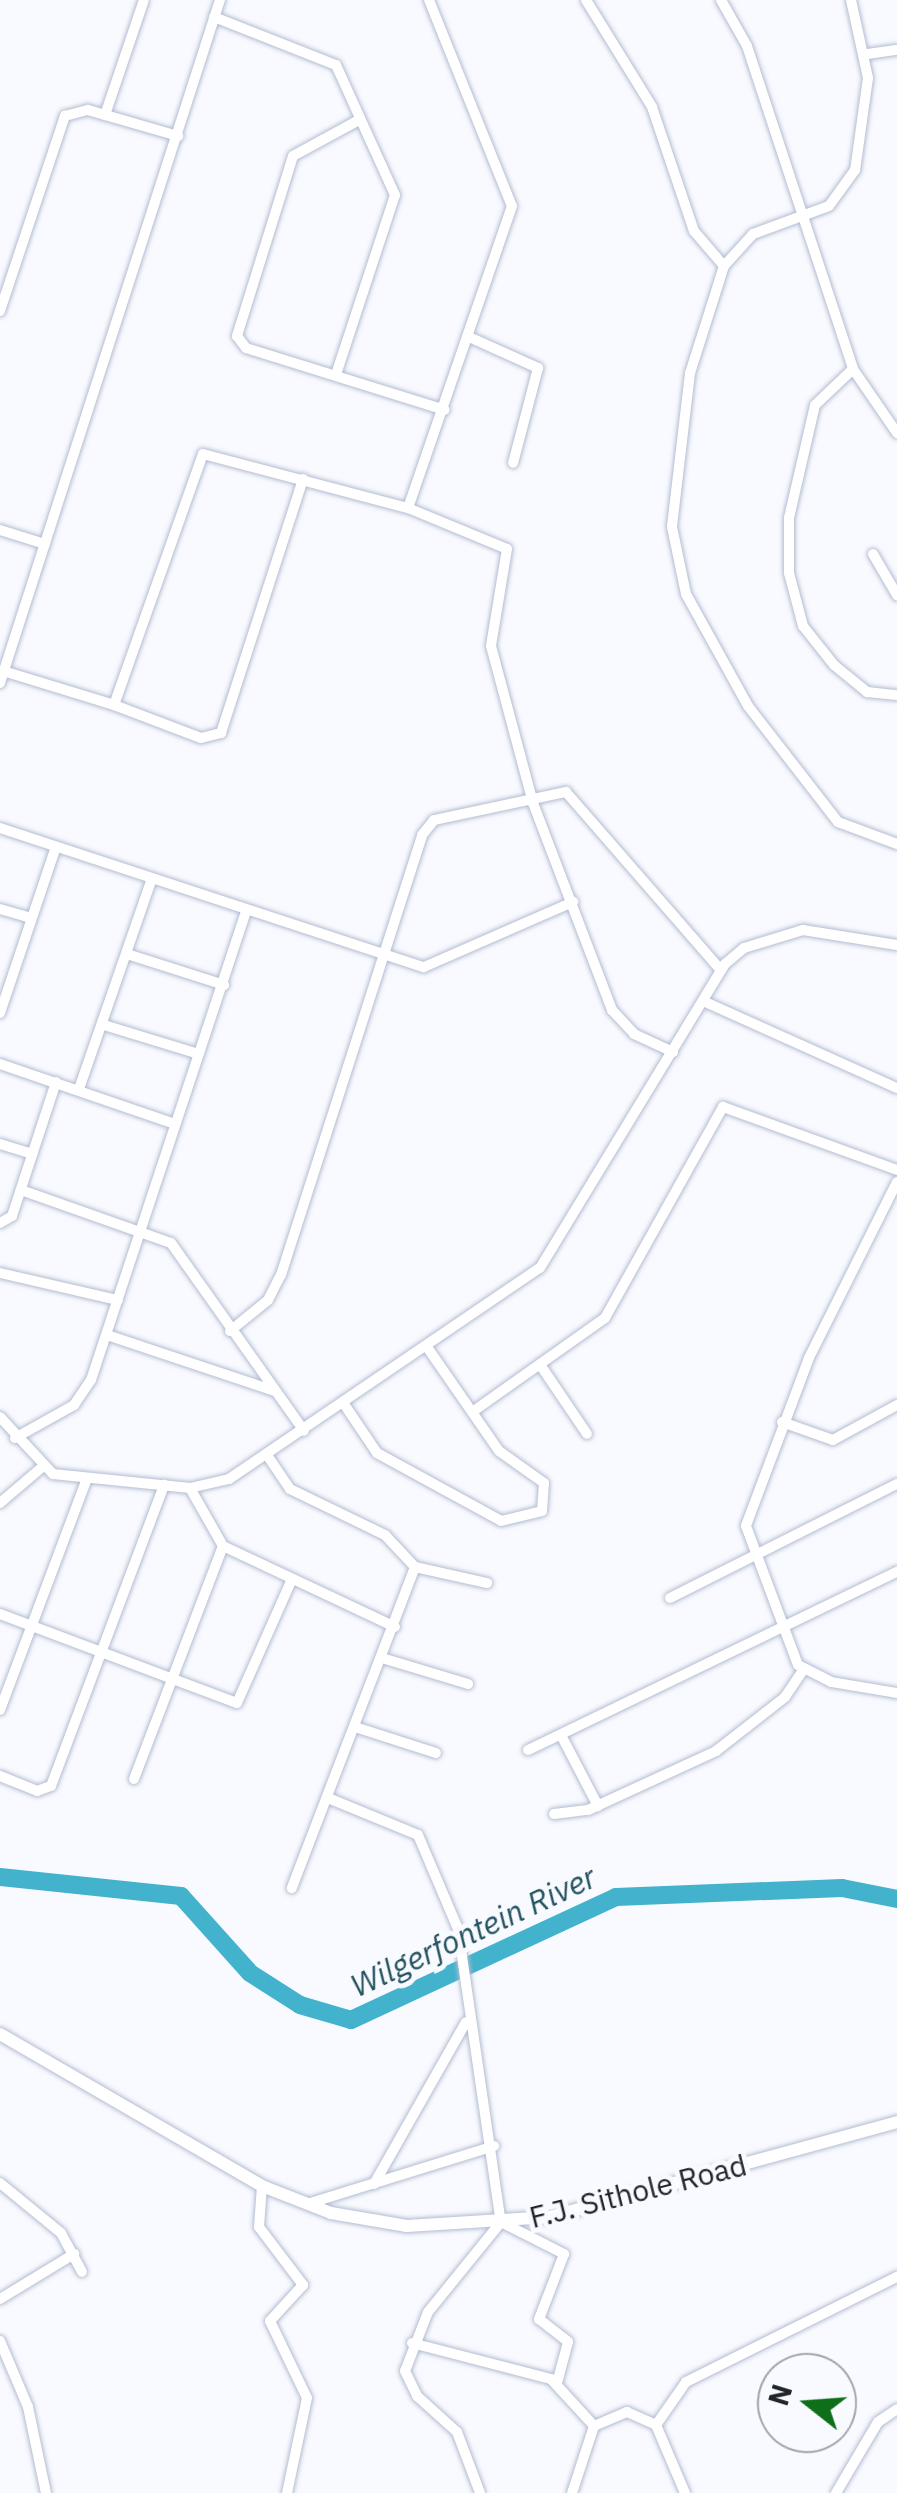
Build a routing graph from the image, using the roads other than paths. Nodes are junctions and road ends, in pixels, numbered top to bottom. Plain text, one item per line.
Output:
1 (144, 0) edge
2 (220, 0) edge
3 (428, 0) edge
4 (586, 0) edge
5 (721, 0) edge
6 (851, 0) edge
7 (214, 18) junction
8 (897, 50) edge
9 (867, 54) junction
10 (105, 115) junction
11 (359, 120) junction
12 (178, 136) junction
13 (802, 217) junction
14 (724, 266) junction
15 (0, 311) edge
16 (470, 338) junction
17 (853, 369) junction
18 (337, 372) junction
19 (445, 410) junction
20 (897, 433) edge
21 (513, 463) dead end
22 (303, 479) junction
23 (408, 508) junction
24 (0, 530) edge
25 (45, 544) junction
26 (873, 554) dead end
27 (897, 595) edge
28 (2, 677) edge
29 (897, 695) edge
30 (114, 705) junction
31 (532, 796) junction
32 (0, 828) edge
33 (897, 844) edge
34 (56, 847) junction
35 (152, 878) junction
36 (574, 902) junction
37 (0, 909) edge
38 (246, 911) junction
39 (31, 918) junction
40 (897, 944) edge
41 (127, 954) junction
42 (386, 954) junction
43 (721, 970) junction
44 (224, 985) junction
45 (4, 986) edge
46 (703, 1001) junction
47 (0, 1013) edge
48 (104, 1025) junction
49 (674, 1052) junction
50 (198, 1054) junction
51 (0, 1064) edge
52 (56, 1082) junction
53 (897, 1088) edge
54 (80, 1089) junction
55 (175, 1124) junction
56 (0, 1144) edge
57 (32, 1154) junction
58 (897, 1170) edge
59 (897, 1182) edge
60 (21, 1190) junction
61 (0, 1223) edge
62 (141, 1228) junction
63 (0, 1273) edge
64 (118, 1300) junction
65 (230, 1330) junction
66 (107, 1335) junction
67 (427, 1347) junction
68 (541, 1366) junction
69 (275, 1391) junction
70 (344, 1404) junction
71 (897, 1405) edge
72 (475, 1410) junction
73 (0, 1419) edge
74 (782, 1422) junction
75 (304, 1431) junction
76 (587, 1434) dead end
77 (15, 1438) junction
78 (266, 1455) junction
79 (41, 1468) junction
80 (86, 1478) junction
81 (897, 1484) edge
82 (164, 1486) junction
83 (190, 1488) junction
84 (0, 1502) edge
85 (223, 1546) junction
86 (754, 1556) junction
87 (416, 1567) junction
88 (897, 1572) edge
89 (292, 1579) junction
90 (487, 1582) dead end
91 (670, 1598) dead end
92 (0, 1614) edge
93 (32, 1626) junction
94 (395, 1626) junction
95 (780, 1630) junction
96 (102, 1653) junction
97 (382, 1658) junction
98 (803, 1670) junction
99 (172, 1680) junction
100 (468, 1684) dead end
101 (897, 1694) edge
102 (0, 1710) edge
103 (355, 1728) junction
104 (562, 1737) junction
105 (528, 1750) dead end
106 (436, 1753) dead end
107 (0, 1776) edge
108 (134, 1779) dead end
109 (328, 1798) junction
110 (598, 1806) junction
111 (554, 1814) dead end
112 (292, 1888) dead end
113 (466, 2022) junction
114 (0, 2034) edge
115 (897, 2122) edge
116 (494, 2146) junction
117 (0, 2183) edge
118 (374, 2184) junction
119 (262, 2186) junction
120 (306, 2205) junction
121 (501, 2222) junction
122 (74, 2254) junction
123 (82, 2272) dead end
124 (897, 2277) edge
125 (0, 2299) edge
126 (0, 2342) edge
127 (412, 2344) junction
128 (557, 2383) junction
129 (897, 2409) edge
130 (656, 2425) junction
131 (594, 2426) junction
132 (46, 2493) edge
133 (287, 2493) edge
134 (480, 2493) edge
135 (572, 2493) edge
136 (685, 2493) edge
137 (836, 2493) edge

1 - 10 street
2 - 7 street
3 - 16 street
4 - 14 street
5 - 13 street
6 - 9 street
7 - 11 street
7 - 12 street
8 - 9 street
9 - 13 street
10 - 12 street
10 - 15 street
11 - 18 street
11 - 18 street
12 - 25 street
13 - 14 street
13 - 17 street
14 - 33 street
16 - 19 street
16 - 21 street
17 - 20 street
17 - 29 street
18 - 19 street
19 - 23 street
22 - 23 street
22 - 30 street
22 - 30 street
23 - 31 street
24 - 25 street
25 - 28 street
26 - 27 street
28 - 30 street
31 - 36 street
31 - 42 street
31 - 43 street
32 - 34 street
34 - 35 street
34 - 39 street
35 - 38 street
35 - 41 street
36 - 42 street
36 - 49 street
37 - 39 street
38 - 42 street
38 - 44 street
39 - 45 street
40 - 43 street
41 - 44 street
41 - 48 street
42 - 65 street
43 - 46 street
44 - 50 street
45 - 47 street
46 - 49 street
46 - 53 street
48 - 50 street
48 - 54 street
49 - 67 street
50 - 55 street
51 - 52 street
52 - 54 street
52 - 57 street
54 - 55 street
55 - 62 street
56 - 57 street
57 - 60 street
58 - 68 street
59 - 74 street
60 - 61 street
60 - 62 street
62 - 64 street
62 - 65 street
63 - 64 street
64 - 66 street
65 - 69 street
66 - 69 street
66 - 77 street
67 - 70 street
67 - 72 street
68 - 72 street
68 - 76 street
69 - 75 street
70 - 72 street
70 - 75 street
71 - 74 street
73 - 77 street
74 - 86 street
75 - 78 street
77 - 79 street
78 - 83 street
78 - 87 street
79 - 80 street
79 - 84 street
80 - 82 street
80 - 93 street
81 - 86 street
82 - 83 street
82 - 96 street
83 - 85 street
85 - 89 street
85 - 99 street
86 - 91 street
86 - 95 street
87 - 90 street
87 - 94 street
88 - 95 street
89 - 94 street
89 - 99 street
92 - 93 street
93 - 96 street
93 - 102 street
94 - 97 street
95 - 98 street
95 - 104 street
96 - 99 street
96 - 107 street
97 - 100 street
97 - 103 street
98 - 101 street
98 - 110 street
99 - 108 street
103 - 106 street
103 - 109 street
104 - 105 street
104 - 110 street
109 - 112 street
109 - 113 street
110 - 111 street
113 - 116 street
113 - 118 street
114 - 119 street, F.J. Sithole Road
115 - 121 street, F.J. Sithole Road
116 - 118 street
116 - 121 street
117 - 122 street
118 - 120 street
119 - 120 street, F.J. Sithole Road
119 - 133 street
120 - 121 street, F.J. Sithole Road
121 - 127 street
121 - 128 street
122 - 123 street
122 - 125 street
124 - 130 street
126 - 132 street
127 - 128 street
127 - 134 street
128 - 131 street
129 - 137 street
130 - 131 street
130 - 136 street
131 - 135 street

